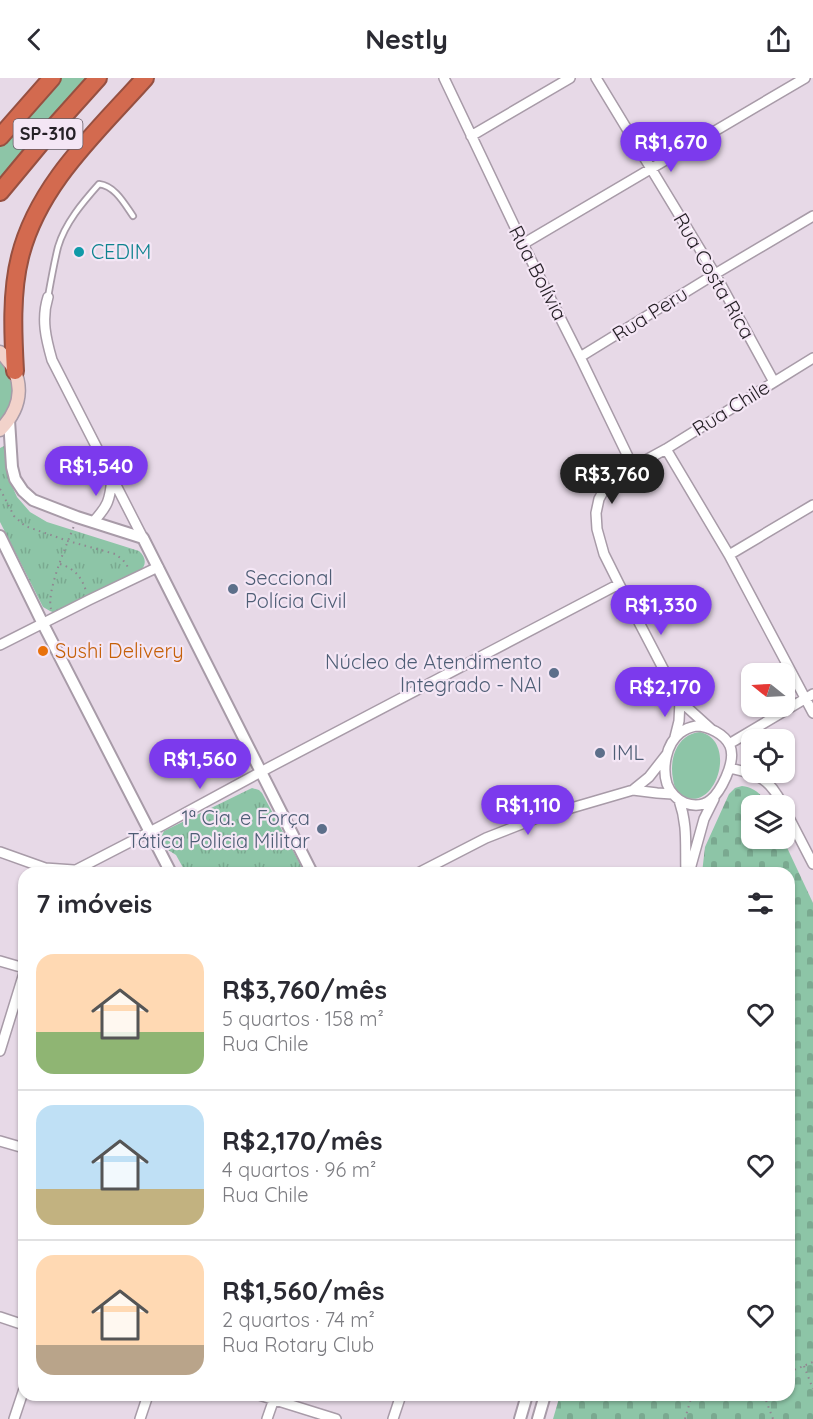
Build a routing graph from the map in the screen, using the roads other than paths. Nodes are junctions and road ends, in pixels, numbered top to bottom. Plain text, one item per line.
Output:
1 (52, 78) edge
2 (98, 78) edge
3 (145, 78) edge
4 (444, 78) edge
5 (570, 78) edge
6 (596, 78) edge
7 (805, 78) edge
8 (471, 136) junction
9 (0, 137) edge
10 (651, 169) junction
11 (0, 192) edge
12 (133, 216) dead end
13 (813, 216) edge
14 (523, 244) junction
15 (715, 274) junction
16 (48, 297) joint
17 (0, 352) edge
18 (580, 357) junction
19 (813, 358) edge
20 (15, 371) junction
21 (774, 382) junction
22 (9, 420) junction
23 (0, 430) edge
24 (666, 449) junction
25 (633, 467) junction
26 (112, 478) junction
27 (813, 505) edge
28 (93, 522) junction
29 (0, 536) edge
30 (142, 538) junction
31 (729, 555) junction
32 (158, 567) junction
33 (618, 584) junction
34 (43, 624) junction
35 (0, 645) edge
36 (809, 696) edge
37 (680, 701) junction
38 (813, 713) edge
39 (711, 729) junction
40 (675, 738) junction
41 (729, 744) junction
42 (667, 754) junction
43 (730, 768) junction
44 (262, 772) junction
45 (633, 790) junction
46 (777, 795) edge
47 (675, 797) junction
48 (714, 799) junction
49 (795, 828) edge
50 (150, 832) junction
51 (0, 852) edge
52 (813, 864) edge
53 (38, 867) edge
54 (80, 867) edge
55 (168, 867) edge
56 (309, 867) edge
57 (430, 867) edge
58 (688, 867) edge
59 (690, 867) edge
60 (0, 961) edge
61 (18, 968) edge
62 (18, 991) edge
63 (0, 1051) edge
64 (0, 1141) edge
65 (18, 1146) edge
66 (0, 1317) edge
67 (18, 1323) edge
68 (20, 1401) edge
69 (146, 1401) edge
70 (273, 1401) edge
71 (285, 1401) edge
72 (399, 1401) edge
73 (525, 1401) edge
74 (544, 1401) edge
75 (14, 1419) edge
76 (140, 1419) edge
77 (267, 1419) edge
78 (336, 1419) edge
79 (393, 1419) edge
80 (520, 1419) edge
81 (538, 1419) edge

1 - 9 highway, SP-310
2 - 11 highway, SP-310
3 - 20 highway
4 - 8 street, Rua Bolívia
5 - 8 street
6 - 10 street, Rua Costa Rica
7 - 10 street
8 - 14 street, Rua Bolívia
10 - 14 street
10 - 15 street, Rua Costa Rica
12 - 16 lane
13 - 15 street, Rua Peru
14 - 18 street, Rua Bolívia
15 - 18 street, Rua Peru
15 - 21 street, Rua Costa Rica
16 - 26 street
17 - 20 main road
18 - 25 street, Rua Bolívia
19 - 21 street, Rua Chile
20 - 22 main road
21 - 24 street, Rua Chile
22 - 23 main road
22 - 28 street
24 - 25 street, Rua Chile
24 - 31 street
25 - 33 street, Rua Chile
26 - 28 street
26 - 30 street
27 - 31 street
28 - 30 street
29 - 34 street
30 - 32 street
31 - 36 street
32 - 34 street
32 - 44 street
33 - 37 street, Rua Chile
33 - 44 street
34 - 35 street
34 - 50 street
36 - 38 street
36 - 41 street
37 - 39 street
37 - 40 street
39 - 40 street
39 - 41 street
40 - 42 street
41 - 43 street
42 - 45 street
42 - 47 street
43 - 46 street
43 - 48 street
44 - 50 street
44 - 56 street
45 - 47 street
45 - 57 street
47 - 48 street
47 - 58 street
48 - 59 street
49 - 52 street
50 - 54 street
50 - 55 street
51 - 53 street
60 - 61 street
62 - 63 street
64 - 65 street
66 - 67 street
68 - 75 street
69 - 76 street
70 - 77 street
71 - 78 street
72 - 79 street
73 - 80 street
74 - 81 street

